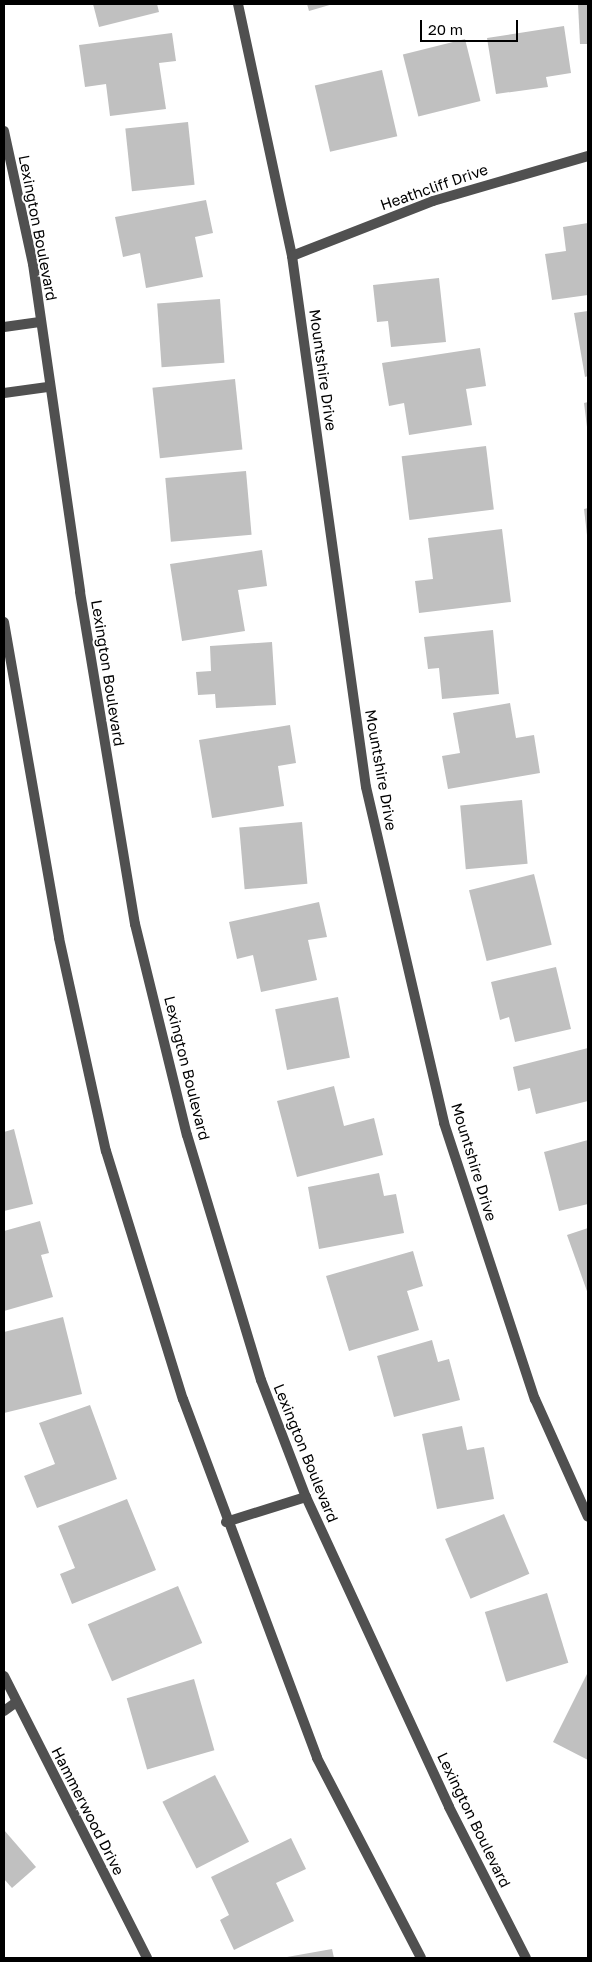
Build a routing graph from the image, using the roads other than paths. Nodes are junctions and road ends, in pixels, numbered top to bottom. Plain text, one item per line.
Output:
1 (238, 4) edge
2 (4, 131) edge
3 (588, 156) edge
4 (292, 256) junction
5 (40, 322) junction
6 (4, 328) edge
7 (48, 387) junction
8 (4, 393) edge
9 (4, 622) edge
10 (306, 1497) junction
11 (588, 1517) edge
12 (226, 1522) junction
13 (4, 1676) edge
14 (16, 1703) junction
15 (4, 1711) edge
16 (147, 1958) edge
17 (421, 1958) edge
18 (526, 1958) edge

1 - 4 street, Mountshire Drive
2 - 5 street, Lexington Boulevard
3 - 4 street, Heathcliff Drive
4 - 11 street, Mountshire Drive
5 - 6 street
5 - 7 street, Lexington Boulevard
7 - 8 street
7 - 10 street, Lexington Boulevard
9 - 12 street
10 - 12 street
10 - 18 street, Lexington Boulevard
12 - 17 street
13 - 14 street, Hammerwood Drive
14 - 15 street
14 - 16 street, Hammerwood Drive

